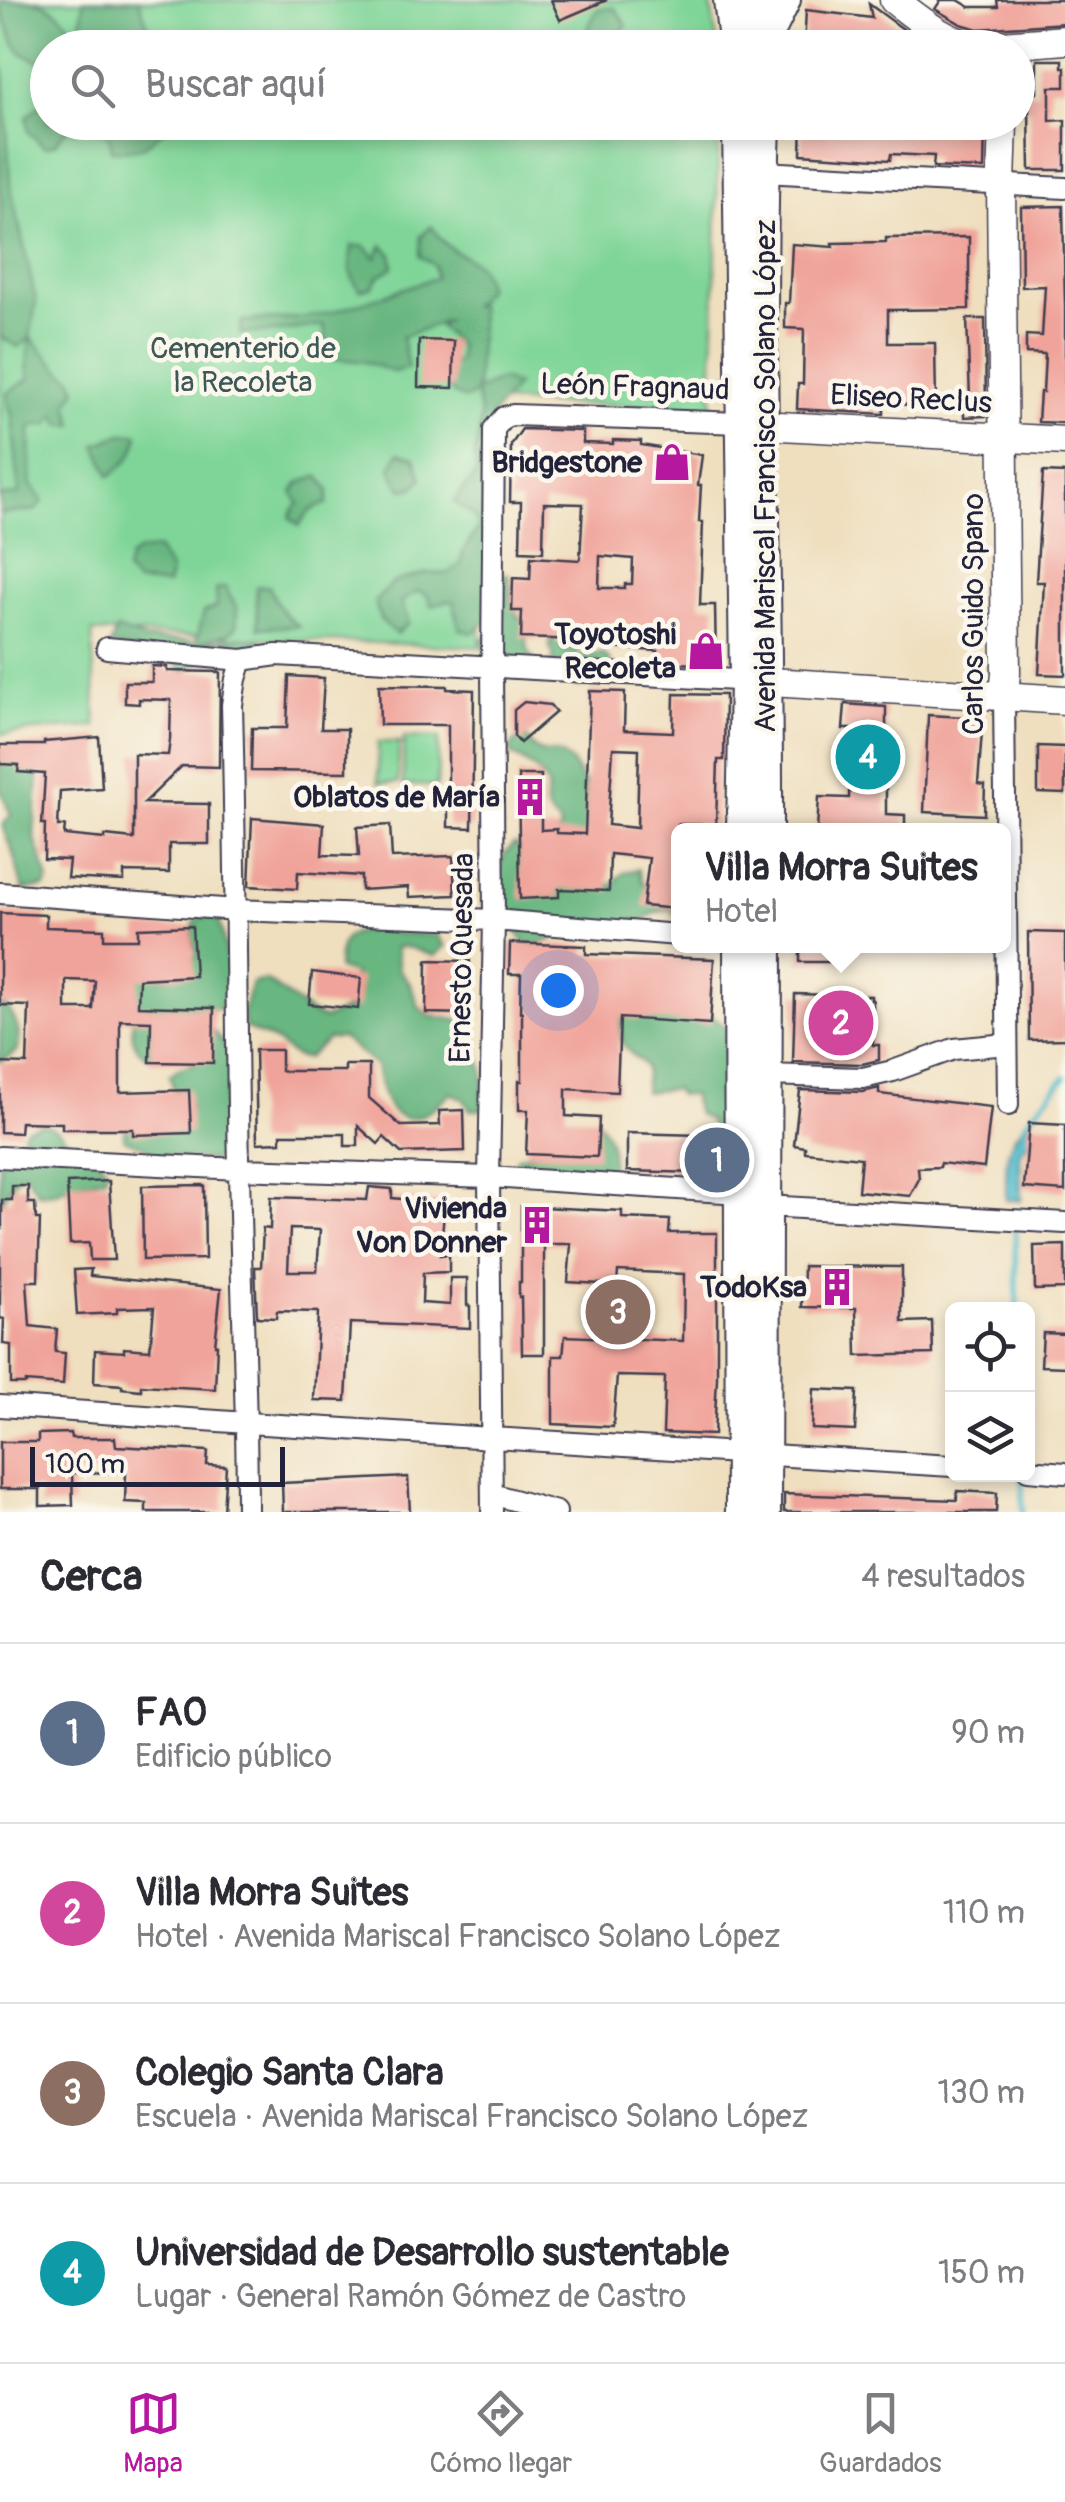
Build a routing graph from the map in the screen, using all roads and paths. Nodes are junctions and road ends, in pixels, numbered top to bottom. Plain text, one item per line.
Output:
1 (730, 0) edge
2 (754, 0) edge
3 (784, 0) edge
4 (894, 0) edge
5 (733, 30) edge
6 (758, 30) edge
7 (771, 30) edge
8 (936, 30) edge
9 (1065, 40) edge
10 (1035, 43) edge
11 (739, 140) edge
12 (764, 140) edge
13 (1002, 140) edge
14 (763, 172) junction
15 (1001, 184) junction
16 (1065, 188) edge
17 (512, 415) joint
18 (752, 423) junction
19 (1005, 436) junction
20 (1065, 440) edge
21 (107, 648) dead end
22 (242, 660) junction
23 (492, 668) junction
24 (756, 681) junction
25 (1004, 694) junction
26 (1065, 700) edge
27 (743, 823) edge
28 (766, 823) edge
29 (1005, 823) edge
30 (0, 893) edge
31 (237, 910) junction
32 (494, 920) junction
33 (671, 933) edge
34 (739, 953) edge
35 (767, 953) edge
36 (1007, 953) edge
37 (1008, 1044) junction
38 (766, 1074) junction
39 (1008, 1105) dead end
40 (0, 1156) edge
41 (239, 1169) junction
42 (489, 1177) junction
43 (753, 1200) junction
44 (1065, 1223) edge
45 (0, 1406) edge
46 (247, 1424) junction
47 (493, 1438) junction
48 (753, 1454) junction
49 (945, 1466) edge
50 (1035, 1470) edge
51 (1065, 1472) edge
52 (492, 1503) edge
53 (247, 1512) edge
54 (556, 1512) edge
55 (742, 1512) edge
56 (765, 1512) edge

1 - 5 highway
2 - 6 highway
3 - 7 highway
4 - 8 main road
9 - 10 main road
11 - 18 highway, Avenida Mariscal Francisco Solano López
12 - 14 highway, Avenida Mariscal Francisco Solano López
13 - 15 main road, Carlos Guido Spano
14 - 15 street
14 - 18 highway, Avenida Mariscal Francisco Solano López
15 - 16 street
15 - 19 main road, Carlos Guido Spano
17 - 18 street, León Fragnaud
17 - 23 street, Ernesto Quesada
18 - 19 main road, Eliseo Reclus
18 - 24 highway, Avenida Mariscal Francisco Solano López
19 - 20 main road, Eliseo Reclus
19 - 25 main road, Carlos Guido Spano
21 - 22 street
22 - 23 street
22 - 31 street
23 - 24 street
23 - 32 street, Ernesto Quesada
24 - 25 main road
24 - 27 highway, Avenida Mariscal Francisco Solano López
24 - 28 highway, Avenida Mariscal Francisco Solano López
25 - 26 main road
25 - 29 street, Carlos Guido Spano
30 - 31 street
31 - 32 street
31 - 41 street
32 - 33 street
32 - 42 street, Ernesto Quesada
34 - 43 highway
35 - 38 highway
36 - 37 street, Carlos Guido Spano
37 - 38 street
37 - 39 street, Carlos Guido Spano
38 - 43 highway
40 - 41 street
41 - 42 street
41 - 46 street
42 - 43 street
42 - 47 street, Ernesto Quesada
43 - 44 street
43 - 48 highway
45 - 46 street
46 - 47 street
46 - 53 street
47 - 48 street
47 - 52 street, Ernesto Quesada
48 - 49 street
48 - 55 highway
48 - 56 highway
50 - 51 street
52 - 54 street

